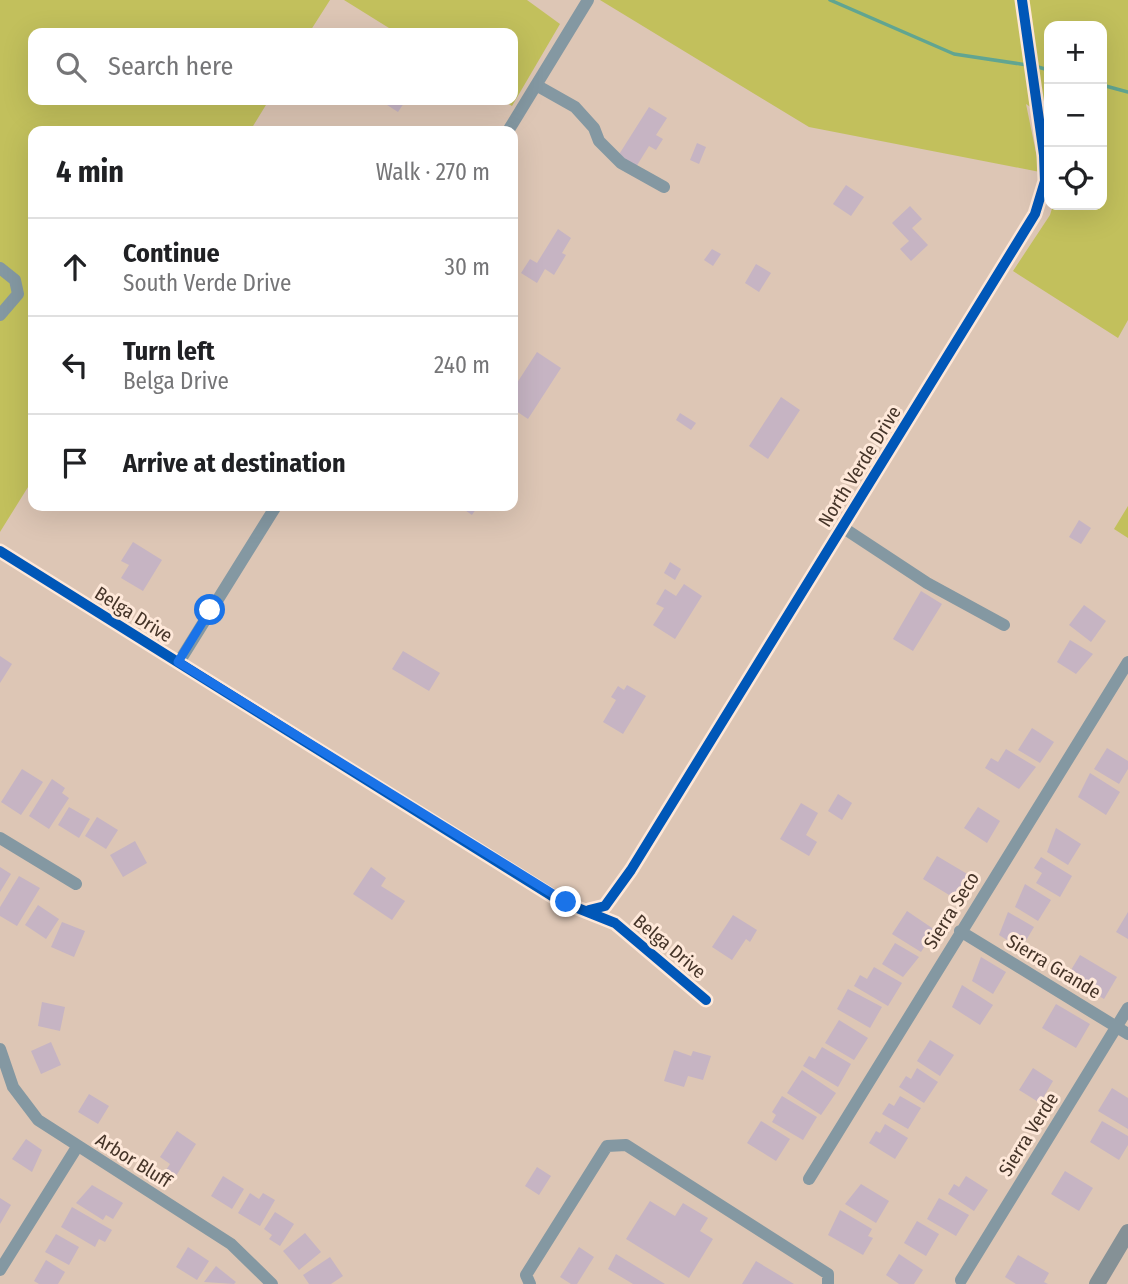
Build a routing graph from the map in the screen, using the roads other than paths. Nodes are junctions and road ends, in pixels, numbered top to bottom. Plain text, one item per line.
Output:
1 (588, 0) edge
2 (1022, 0) edge
3 (536, 85) junction
4 (511, 126) edge
5 (664, 187) dead end
6 (0, 268) edge
7 (0, 315) edge
8 (273, 511) edge
9 (842, 527) junction
10 (0, 551) edge
11 (1004, 625) dead end
12 (178, 662) junction
13 (1128, 662) edge
14 (0, 838) edge
15 (76, 884) dead end
16 (589, 910) junction
17 (960, 931) junction
18 (706, 1000) dead end
19 (1128, 1008) edge
20 (1122, 1030) edge
21 (0, 1049) edge
22 (77, 1147) junction
23 (809, 1179) dead end
24 (1128, 1232) edge
25 (0, 1270) edge
26 (961, 1279) dead end
27 (272, 1284) edge
28 (530, 1284) edge
29 (828, 1284) edge
30 (1097, 1284) edge

1 - 3 street
2 - 9 street, North Verde Drive
3 - 4 street
3 - 5 street
6 - 7 street
8 - 12 street
9 - 11 street
9 - 16 street, North Verde Drive
10 - 12 street, Belga Drive
12 - 16 street, Belga Drive
13 - 17 street, Sierra Seco
14 - 15 street
16 - 18 street, Belga Drive
17 - 20 street, Sierra Grande
17 - 23 street, Sierra Seco
19 - 20 street, Sierra Verde
20 - 26 street, Sierra Verde
21 - 22 street, Arbor Bluff
22 - 25 street
22 - 27 street, Arbor Bluff
24 - 30 main road
28 - 29 street

